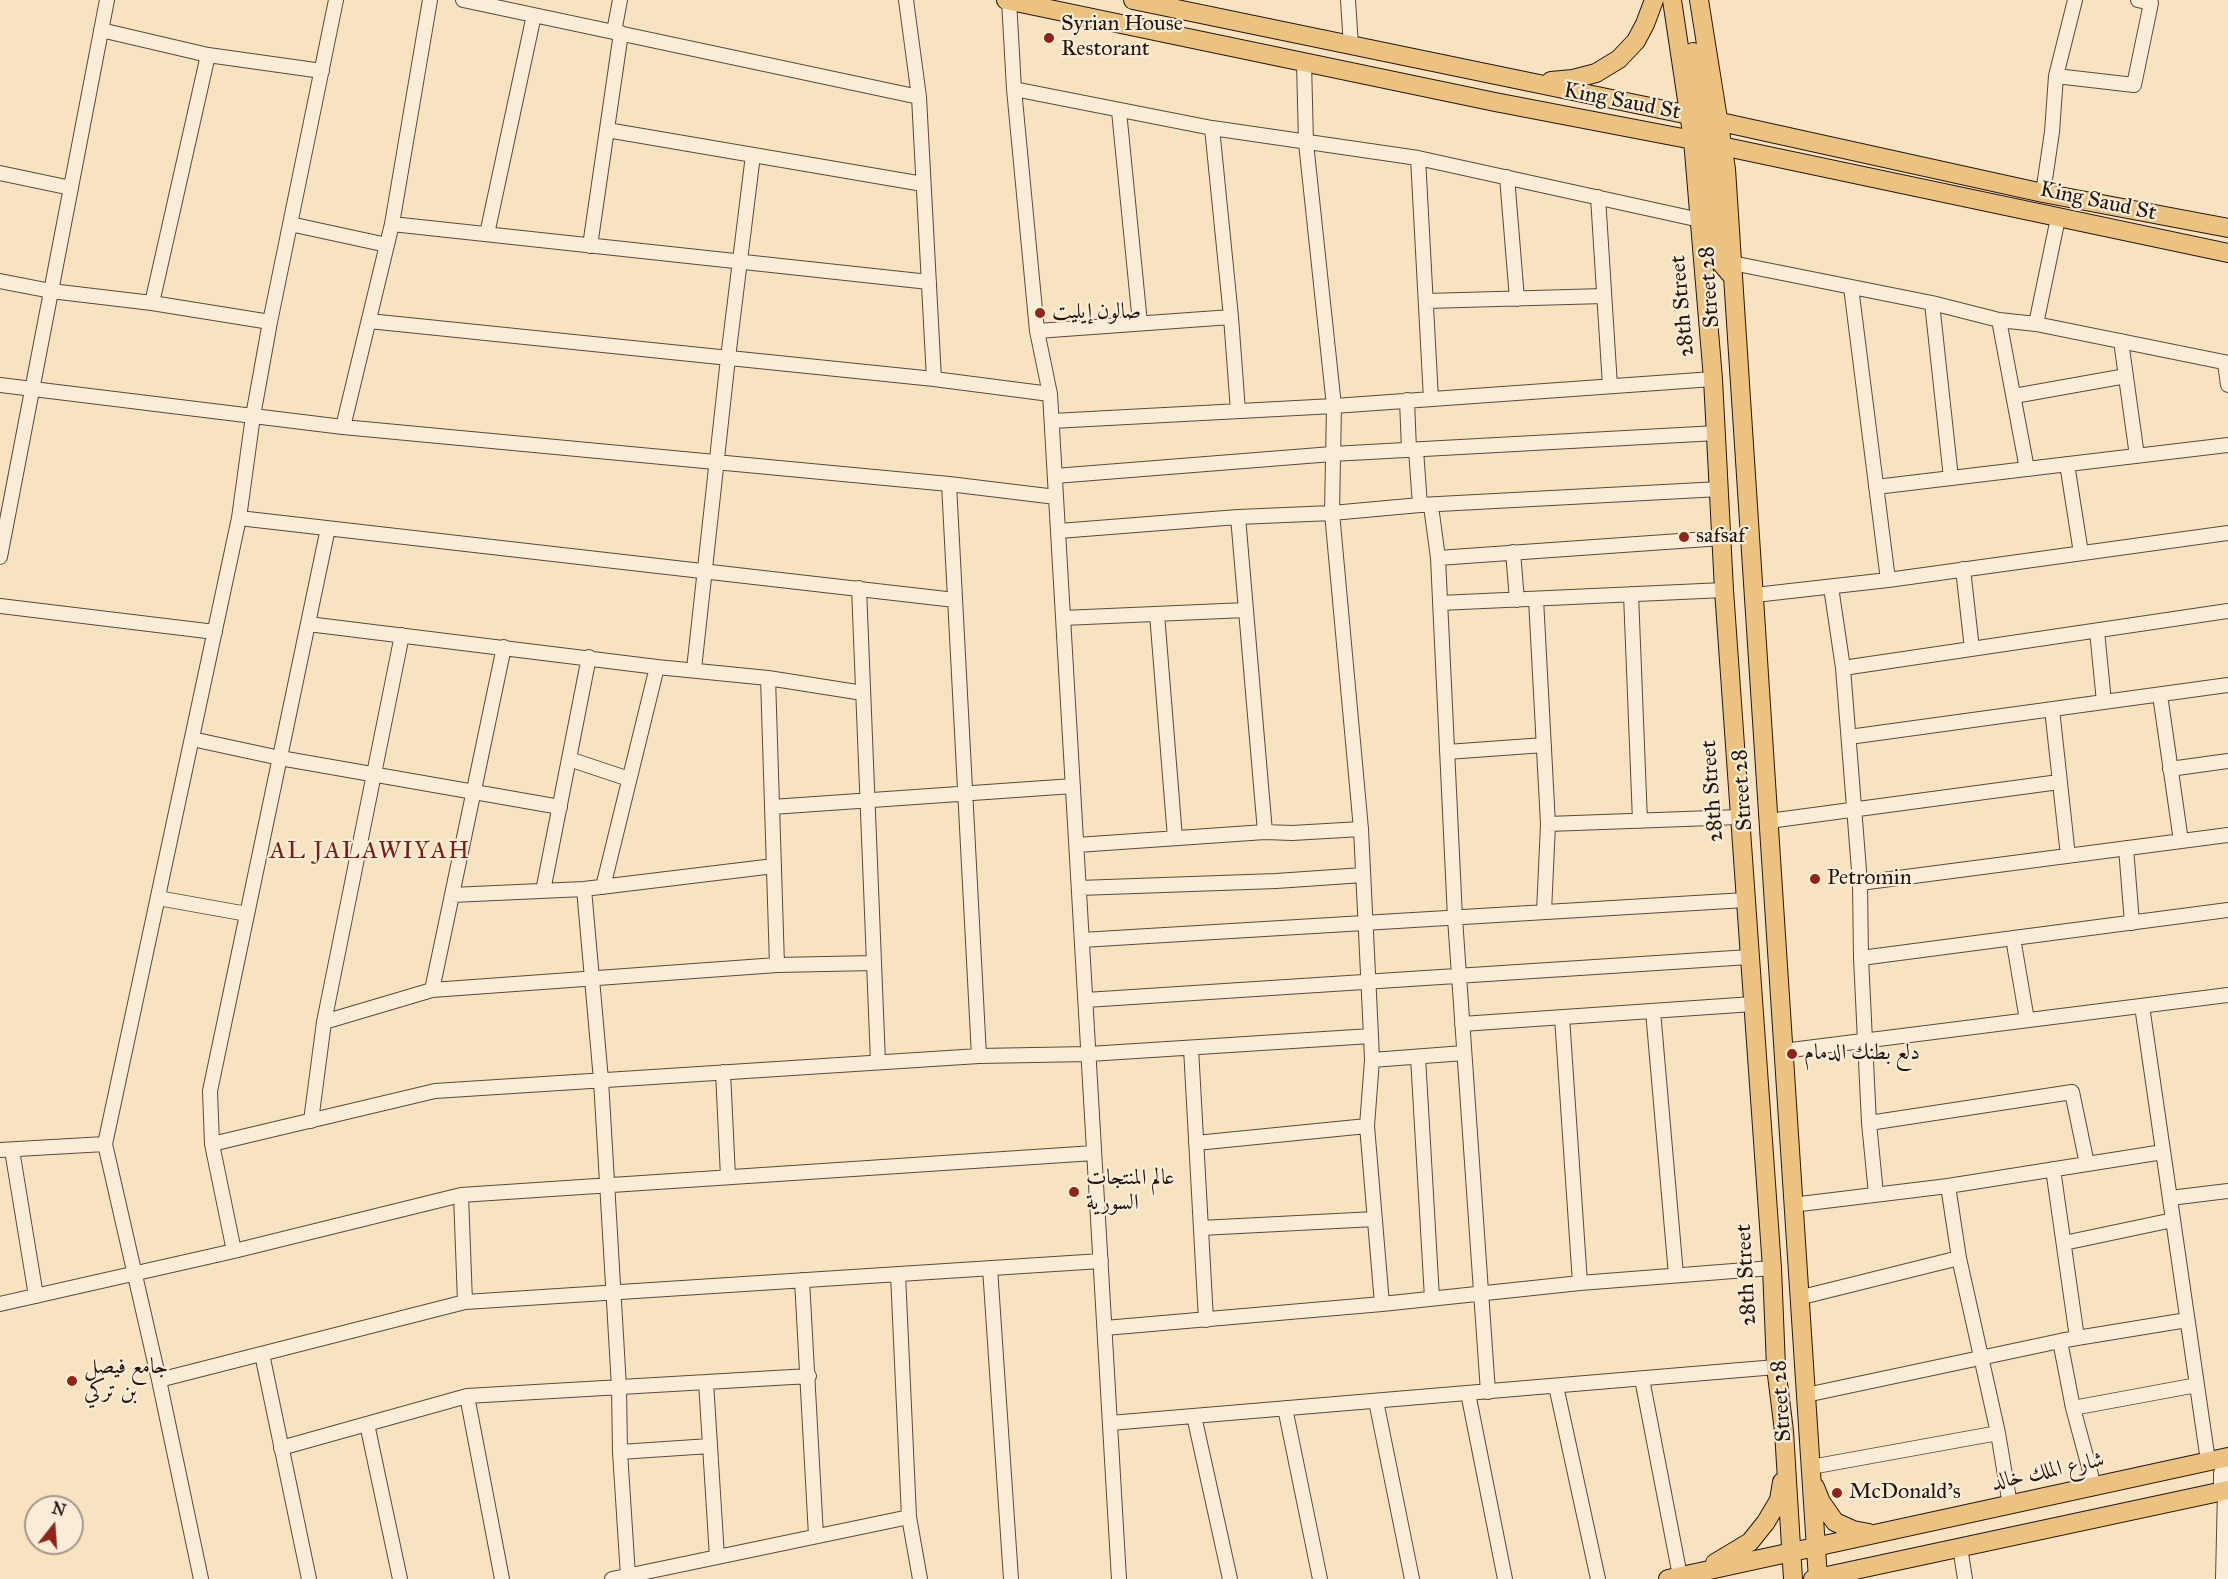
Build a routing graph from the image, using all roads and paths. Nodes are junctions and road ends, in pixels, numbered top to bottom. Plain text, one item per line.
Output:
1 (107, 0) edge
2 (336, 0) edge
3 (430, 0) edge
4 (463, 0) edge
5 (620, 0) edge
6 (906, 0) edge
7 (1008, 0) edge
8 (1133, 0) edge
9 (1348, 0) edge
10 (1654, 0) edge
11 (1665, 0) edge
12 (1672, 0) edge
13 (1683, 0) edge
14 (1699, 0) edge
15 (2075, 0) edge
16 (2138, 0) edge
17 (534, 15) junction
18 (101, 30) junction
19 (617, 33) junction
20 (1351, 46) junction
21 (208, 55) junction
22 (1304, 62) junction
23 (322, 71) junction
24 (2056, 76) junction
25 (1532, 83) junction
26 (1014, 89) junction
27 (1574, 91) junction
28 (919, 97) junction
29 (1119, 111) junction
30 (1704, 119) junction
31 (1212, 128) junction
32 (607, 130) junction
33 (1306, 143) junction
34 (1708, 144) junction
35 (753, 155) junction
36 (1418, 158) junction
37 (0, 173) edge
38 (1507, 177) junction
39 (923, 184) junction
40 (71, 188) junction
41 (2043, 193) junction
42 (1598, 197) junction
43 (2058, 218) junction
44 (1700, 220) junction
45 (290, 224) junction
46 (392, 224) junction
47 (2228, 228) edge
48 (487, 234) junction
49 (387, 245) junction
50 (590, 246) junction
51 (2228, 253) edge
52 (740, 262) junction
53 (1733, 270) junction
54 (0, 281) edge
55 (929, 282) junction
56 (1851, 287) junction
57 (51, 291) junction
58 (1604, 296) junction
59 (1517, 299) junction
60 (1426, 301) junction
61 (152, 303) junction
62 (1932, 303) junction
63 (1231, 317) junction
64 (1999, 320) junction
65 (369, 321) junction
66 (270, 322) junction
67 (1140, 323) junction
68 (2036, 324) junction
69 (1037, 331) junction
70 (2121, 341) junction
71 (728, 358) junction
72 (2227, 363) edge
73 (2126, 376) junction
74 (934, 379) junction
75 (1713, 379) junction
76 (0, 385) edge
77 (1610, 386) junction
78 (2228, 386) edge
79 (33, 390) junction
80 (1050, 394) junction
81 (2013, 396) junction
82 (1431, 399) junction
83 (1407, 400) junction
84 (1335, 405) junction
85 (1238, 411) junction
86 (253, 416) junction
87 (1052, 422) junction
88 (344, 427) junction
89 (1717, 433) junction
90 (2228, 445) edge
91 (1412, 450) junction
92 (1332, 454) junction
93 (2137, 456) junction
94 (718, 463) junction
95 (2067, 464) junction
96 (2027, 469) junction
97 (1055, 476) junction
98 (1951, 478) junction
99 (950, 484) junction
100 (1876, 487) junction
101 (7, 489) edge
102 (1720, 489) junction
103 (1056, 497) junction
104 (1425, 506) junction
105 (1332, 513) junction
106 (239, 518) junction
107 (1238, 518) junction
108 (328, 528) junction
109 (1059, 531) junction
110 (2228, 533) edge
111 (1722, 538) junction
112 (1513, 552) junction
113 (2081, 553) junction
114 (0, 557) edge
115 (1438, 558) junction
116 (1963, 569) junction
117 (704, 570) junction
118 (1888, 580) junction
119 (1832, 587) junction
120 (859, 588) junction
121 (1724, 590) junction
122 (1631, 594) junction
123 (1755, 595) junction
124 (1536, 599) junction
125 (956, 600) junction
126 (1517, 600) junction
127 (1440, 603) junction
128 (0, 606) edge
129 (1246, 610) junction
130 (2228, 612) edge
131 (1157, 614) junction
132 (1063, 618) junction
133 (308, 624) junction
134 (2097, 631) junction
135 (215, 632) junction
136 (402, 635) junction
137 (504, 647) junction
138 (1972, 649) junction
139 (589, 657) junction
140 (657, 666) junction
141 (1843, 668) junction
142 (694, 669) junction
143 (768, 678) junction
144 (2228, 685) edge
145 (863, 693) junction
146 (2160, 695) junction
147 (2104, 702) junction
148 (2052, 710) junction
149 (1849, 737) junction
150 (192, 739) junction
151 (1544, 745) junction
152 (1447, 752) junction
153 (280, 758) junction
154 (569, 759) junction
155 (2228, 761) edge
156 (2170, 769) junction
157 (374, 773) junction
158 (629, 779) junction
159 (2059, 782) junction
160 (1073, 786) junction
161 (473, 791) junction
162 (965, 794) junction
163 (867, 800) junction
164 (560, 807) junction
165 (772, 807) junction
166 (1854, 810) junction
167 (1739, 817) junction
168 (1640, 821) junction
169 (1769, 821) junction
170 (1548, 824) junction
171 (1361, 829) junction
172 (1265, 832) junction
173 (2228, 835) edge
174 (1175, 838) junction
175 (2181, 841) junction
176 (1077, 845) junction
177 (2126, 848) junction
178 (2068, 856) junction
179 (774, 866) junction
180 (1363, 875) junction
181 (1860, 883) junction
182 (603, 886) junction
183 (1079, 888) junction
184 (584, 889) junction
185 (543, 891) junction
186 (452, 895) junction
187 (158, 898) junction
188 (1745, 900) junction
189 (2228, 910) edge
190 (1544, 912) junction
191 (248, 914) junction
192 (1455, 918) junction
193 (1367, 923) junction
194 (2132, 923) junction
195 (2013, 938) junction
196 (1082, 940) junction
197 (1749, 957) junction
198 (1861, 958) junction
199 (874, 963) junction
200 (777, 965) junction
201 (1459, 976) junction
202 (591, 978) junction
203 (1369, 980) junction
204 (432, 990) junction
205 (2228, 995) edge
206 (1086, 1000) junction
207 (1753, 1004) junction
208 (2142, 1006) junction
209 (1653, 1011) junction
210 (1562, 1017) junction
211 (2027, 1020) junction
212 (324, 1022) junction
213 (1462, 1024) junction
214 (1371, 1036) junction
215 (1865, 1041) junction
216 (1191, 1048) junction
217 (1783, 1051) junction
218 (1464, 1053) junction
219 (1089, 1054) junction
220 (979, 1056) junction
221 (1418, 1057) junction
222 (1372, 1060) junction
223 (878, 1062) junction
224 (723, 1072) junction
225 (601, 1080) junction
226 (311, 1121) junction
227 (1869, 1123) junction
228 (1367, 1126) junction
229 (1196, 1143) junction
230 (105, 1144) junction
231 (212, 1144) junction
232 (6, 1150) edge
233 (2163, 1152) junction
234 (1094, 1153) junction
235 (2087, 1164) junction
236 (2053, 1169) junction
237 (729, 1177) junction
238 (605, 1185) junction
239 (1948, 1186) junction
240 (2228, 1191) edge
241 (1876, 1194) junction
242 (461, 1195) junction
243 (2170, 1198) junction
244 (1792, 1205) junction
245 (1375, 1219) junction
246 (2173, 1220) junction
247 (1201, 1228) junction
248 (2064, 1243) junction
249 (234, 1251) junction
250 (1959, 1258) junction
251 (1101, 1261) junction
252 (990, 1268) junction
253 (1772, 1268) junction
254 (136, 1273) junction
255 (898, 1274) junction
256 (1676, 1275) junction
257 (802, 1280) junction
258 (1580, 1283) junction
259 (613, 1293) junction
260 (1480, 1293) junction
261 (36, 1296) junction
262 (1432, 1298) junction
263 (1798, 1298) junction
264 (465, 1302) junction
265 (0, 1304) edge
266 (1382, 1304) junction
267 (1206, 1320) junction
268 (2187, 1320) junction
269 (1105, 1328) junction
270 (2077, 1338) junction
271 (2061, 1341) junction
272 (262, 1354) junction
273 (1981, 1359) junction
274 (1776, 1368) junction
275 (809, 1376) junction
276 (1642, 1379) junction
277 (159, 1380) junction
278 (706, 1382) junction
279 (2197, 1385) junction
280 (1556, 1386) junction
281 (619, 1387) junction
282 (1488, 1392) junction
283 (1468, 1393) junction
284 (1806, 1395) junction
285 (467, 1396) junction
286 (1376, 1401) junction
287 (1285, 1408) junction
288 (2073, 1408) junction
289 (1194, 1416) junction
290 (1110, 1423) junction
291 (367, 1424) junction
292 (1998, 1433) junction
293 (710, 1446) junction
294 (281, 1448) junction
295 (620, 1452) junction
296 (2228, 1457) edge
297 (2208, 1461) junction
298 (1786, 1466) junction
299 (2228, 1469) edge
300 (1811, 1471) junction
301 (2094, 1486) junction
302 (2227, 1490) edge
303 (2010, 1505) junction
304 (909, 1517) junction
305 (1880, 1534) junction
306 (816, 1536) junction
307 (1816, 1547) junction
308 (1960, 1547) junction
309 (1791, 1551) junction
310 (717, 1557) junction
311 (1840, 1575) edge
312 (628, 1576) junction
313 (1682, 1576) edge
314 (201, 1579) edge
315 (309, 1579) edge
316 (400, 1579) edge
317 (502, 1579) edge
318 (612, 1579) edge
319 (920, 1579) edge
320 (1011, 1579) edge
321 (1119, 1579) edge
322 (1230, 1579) edge
323 (1320, 1579) edge
324 (1412, 1579) edge
325 (1505, 1579) edge
326 (1598, 1579) edge
327 (1793, 1579) edge
328 (1813, 1579) edge
329 (1818, 1579) edge
330 (1965, 1579) edge
331 (2223, 1579) edge

1 - 18 street
2 - 23 street
3 - 46 street
4 - 17 street
5 - 19 street
6 - 28 street
7 - 22 main road, King Saud St
7 - 26 street
8 - 20 main road, King Saud St
9 - 20 street
10 - 25 main road
11 - 27 main road
12 - 30 main road, 28th Street
13 - 30 main road
14 - 30 main road
15 - 24 street
16 - 24 street
17 - 19 street
17 - 48 street
18 - 21 street
18 - 40 street
19 - 28 street
19 - 32 street
20 - 25 main road, King Saud St
21 - 23 street
21 - 61 street
22 - 33 street
22 - 34 main road, King Saud St
23 - 45 street
24 - 41 street
25 - 27 main road, King Saud St
26 - 29 street
26 - 69 street
27 - 30 main road, King Saud St
28 - 39 street
29 - 31 street
29 - 67 street
30 - 34 main road, 28th Street
30 - 34 main road
30 - 41 main road, King Saud St
31 - 33 street
31 - 63 street
32 - 35 street
32 - 50 street
33 - 36 street
33 - 84 street
34 - 43 main road, King Saud St
34 - 44 main road, 28th Street
34 - 53 main road
35 - 39 street
35 - 52 street
36 - 38 street
36 - 60 street
37 - 40 street
38 - 42 street
38 - 59 street
39 - 55 street
40 - 57 street
41 - 47 main road, King Saud St
42 - 44 street
42 - 58 street
43 - 51 main road, King Saud St
43 - 68 street
44 - 75 main road, 28th Street
45 - 49 street
45 - 66 street
46 - 48 street
46 - 49 street
48 - 50 street
49 - 65 street
50 - 52 street
52 - 55 street
52 - 71 street
53 - 56 street
53 - 123 main road, Street 28
54 - 57 street
55 - 74 street
56 - 62 street
56 - 100 street
57 - 61 street
57 - 79 street
58 - 59 street
58 - 77 street
59 - 60 street
60 - 82 street
61 - 66 street
62 - 64 street
62 - 98 street
63 - 67 street
63 - 85 street
64 - 68 street
64 - 81 street
65 - 71 street
65 - 88 street
66 - 86 street
67 - 69 street
68 - 70 street
69 - 80 street
70 - 72 street
70 - 73 street
71 - 74 street
71 - 94 street
72 - 78 street
73 - 81 street
73 - 93 street
74 - 80 street
75 - 77 street
75 - 89 main road, 28th Street
76 - 79 street
77 - 82 street
79 - 86 street
79 - 101 street
80 - 87 street
81 - 96 street
82 - 83 street
83 - 84 street
83 - 91 street
84 - 85 street
84 - 92 street
85 - 87 street
86 - 88 street
86 - 106 street
87 - 97 street
88 - 94 street
89 - 91 street
89 - 102 main road, 28th Street
90 - 93 street
91 - 92 street
91 - 104 street
92 - 97 street
92 - 105 street
93 - 95 street
94 - 99 street
94 - 117 street
95 - 96 street
95 - 113 street
96 - 98 street
97 - 103 street
98 - 100 street
99 - 103 street
99 - 125 street
100 - 118 street
101 - 114 street
102 - 104 street
102 - 111 main road, 28th Street
103 - 109 street
104 - 105 street
104 - 115 street
105 - 107 street
105 - 171 street
106 - 108 street
106 - 135 street
107 - 109 street
107 - 129 street
108 - 117 street
108 - 133 street
109 - 132 street
110 - 113 street
111 - 112 street
111 - 121 main road, 28th Street
112 - 115 street
112 - 126 street
113 - 116 street
115 - 127 street
116 - 118 street
116 - 138 street
117 - 120 street
117 - 142 street
118 - 119 street
119 - 123 street
119 - 141 street
120 - 125 street
120 - 145 street
121 - 122 street
121 - 167 main road, 28th Street
122 - 124 street
122 - 168 street
123 - 169 main road, Street 28
124 - 126 street
124 - 151 street
125 - 162 street
126 - 127 street
127 - 152 street
128 - 135 street
129 - 131 street
129 - 172 street
130 - 134 street
131 - 132 street
131 - 174 street
132 - 160 street
133 - 136 street
133 - 153 street
134 - 138 street
134 - 147 street
135 - 150 street
136 - 137 street
136 - 157 street
137 - 139 street
137 - 161 street
138 - 141 street
139 - 140 street
139 - 154 street
140 - 142 street
140 - 158 street
141 - 149 street
142 - 143 street
143 - 145 street
143 - 165 street
144 - 146 street
145 - 163 street
146 - 147 street
146 - 156 street
147 - 148 street
148 - 149 street
148 - 159 street
149 - 166 street
150 - 153 street
150 - 187 street
151 - 152 street
151 - 170 street
152 - 192 street
153 - 157 street
153 - 191 street
154 - 158 street
154 - 164 street
155 - 156 street
156 - 175 street
157 - 161 street
157 - 212 street
158 - 182 street
159 - 166 street
159 - 178 street
160 - 162 street
160 - 176 street
161 - 164 street
161 - 186 street
162 - 163 street
162 - 220 street
163 - 165 street
163 - 199 street
164 - 185 street
165 - 179 street
166 - 169 street
166 - 181 street
167 - 168 street
167 - 188 main road, 28th Street
168 - 170 street
169 - 217 main road, Street 28
170 - 190 street
171 - 172 street
171 - 180 street
172 - 174 street
173 - 175 street
174 - 176 street
175 - 177 street
176 - 183 street
177 - 178 street
177 - 194 street
178 - 181 street
179 - 182 street
179 - 200 street
180 - 183 street
180 - 193 street
181 - 198 street
182 - 184 street
183 - 196 street
184 - 185 street
184 - 202 street
185 - 186 street
186 - 204 street
187 - 191 street
187 - 230 street
188 - 190 street
188 - 197 main road, 28th Street
189 - 194 street
190 - 192 street
191 - 231 street
192 - 193 street
192 - 201 street
193 - 196 street
193 - 203 street
194 - 195 street
195 - 198 street
195 - 211 street
196 - 206 street
197 - 201 street
197 - 207 main road, 28th Street
198 - 215 street
199 - 200 street
199 - 223 street
200 - 202 street
201 - 203 street
201 - 213 street
202 - 204 street
202 - 225 street
203 - 206 street
203 - 214 street
204 - 212 street
205 - 208 street
206 - 219 street
207 - 209 street
207 - 253 main road, 28th Street
208 - 211 street
208 - 233 street
209 - 210 street
209 - 256 street
210 - 213 street
210 - 258 street
211 - 215 street
212 - 226 street
213 - 218 street
214 - 216 street
214 - 222 street
215 - 217 street
215 - 227 street
216 - 219 street
216 - 229 street
217 - 244 main road, Street 28
218 - 221 street
218 - 260 street
219 - 220 street
219 - 234 street
220 - 223 street
221 - 222 street
221 - 262 street
222 - 228 street
223 - 224 street
224 - 225 street
224 - 237 street
225 - 226 street
225 - 238 street
226 - 231 street
227 - 235 street
227 - 241 street
228 - 229 street
228 - 245 street
229 - 247 street
230 - 232 street
230 - 254 street
231 - 249 street
232 - 261 street
233 - 235 street
233 - 243 street
234 - 237 street
234 - 251 street
235 - 236 street
236 - 239 street
236 - 248 street
237 - 238 street
238 - 242 street
238 - 259 street
239 - 241 street
239 - 250 street
240 - 243 street
241 - 244 street
242 - 249 street
242 - 264 street
243 - 246 street
244 - 263 main road, Street 28
245 - 247 street
245 - 266 street
246 - 248 street
246 - 268 street
247 - 267 street
248 - 270 street
249 - 254 street
250 - 263 street
250 - 273 street
251 - 252 street
251 - 269 street
252 - 255 street
252 - 320 street
253 - 256 street
253 - 274 main road, 28th Street
254 - 261 street
254 - 277 street
255 - 257 street
255 - 304 street
256 - 258 street
257 - 259 street
257 - 275 street
258 - 260 street
259 - 264 street
259 - 281 street
260 - 262 street
260 - 282 street
261 - 265 street
262 - 266 street
263 - 284 main road, Street 28
264 - 272 street
266 - 267 street
267 - 269 street
268 - 270 street
268 - 279 street
269 - 290 street
270 - 271 street
271 - 273 street
271 - 288 street
272 - 277 street
272 - 294 street
273 - 284 street
273 - 292 street
274 - 276 street
274 - 298 main road, 28th Street
275 - 278 street
275 - 306 street
276 - 280 street
276 - 313 street
277 - 314 street
278 - 281 street
278 - 293 street
279 - 288 street
279 - 297 street
280 - 282 street
280 - 326 street
281 - 285 street
281 - 295 street
282 - 283 street
283 - 286 street
283 - 325 street
284 - 300 main road, Street 28
285 - 291 street
285 - 317 street
286 - 287 street
286 - 324 street
287 - 289 street
287 - 323 street
288 - 301 street
289 - 290 street
289 - 322 street
290 - 321 street
291 - 294 street
291 - 316 street
292 - 300 street
292 - 303 street
293 - 295 street
293 - 310 street
294 - 315 street
295 - 312 street
296 - 297 main road, شارع الملك خالد
297 - 301 main road, شارع الملك خالد
298 - 309 main road, 28th Street
298 - 313 main road
299 - 302 street
300 - 305 main road
300 - 307 main road, Street 28
301 - 303 main road, شارع الملك خالد
302 - 308 main road
302 - 331 street
303 - 305 main road, شارع الملك خالد
304 - 306 street
304 - 319 street
305 - 307 main road, شارع الملك خالد
306 - 310 street
307 - 309 main road, شارع الملك خالد
307 - 329 main road, Street 28
308 - 311 main road
308 - 330 street
309 - 313 main road, شارع الملك خالد
309 - 327 main road, 28th Street
310 - 312 street
311 - 329 main road
312 - 318 street
328 - 329 main road

